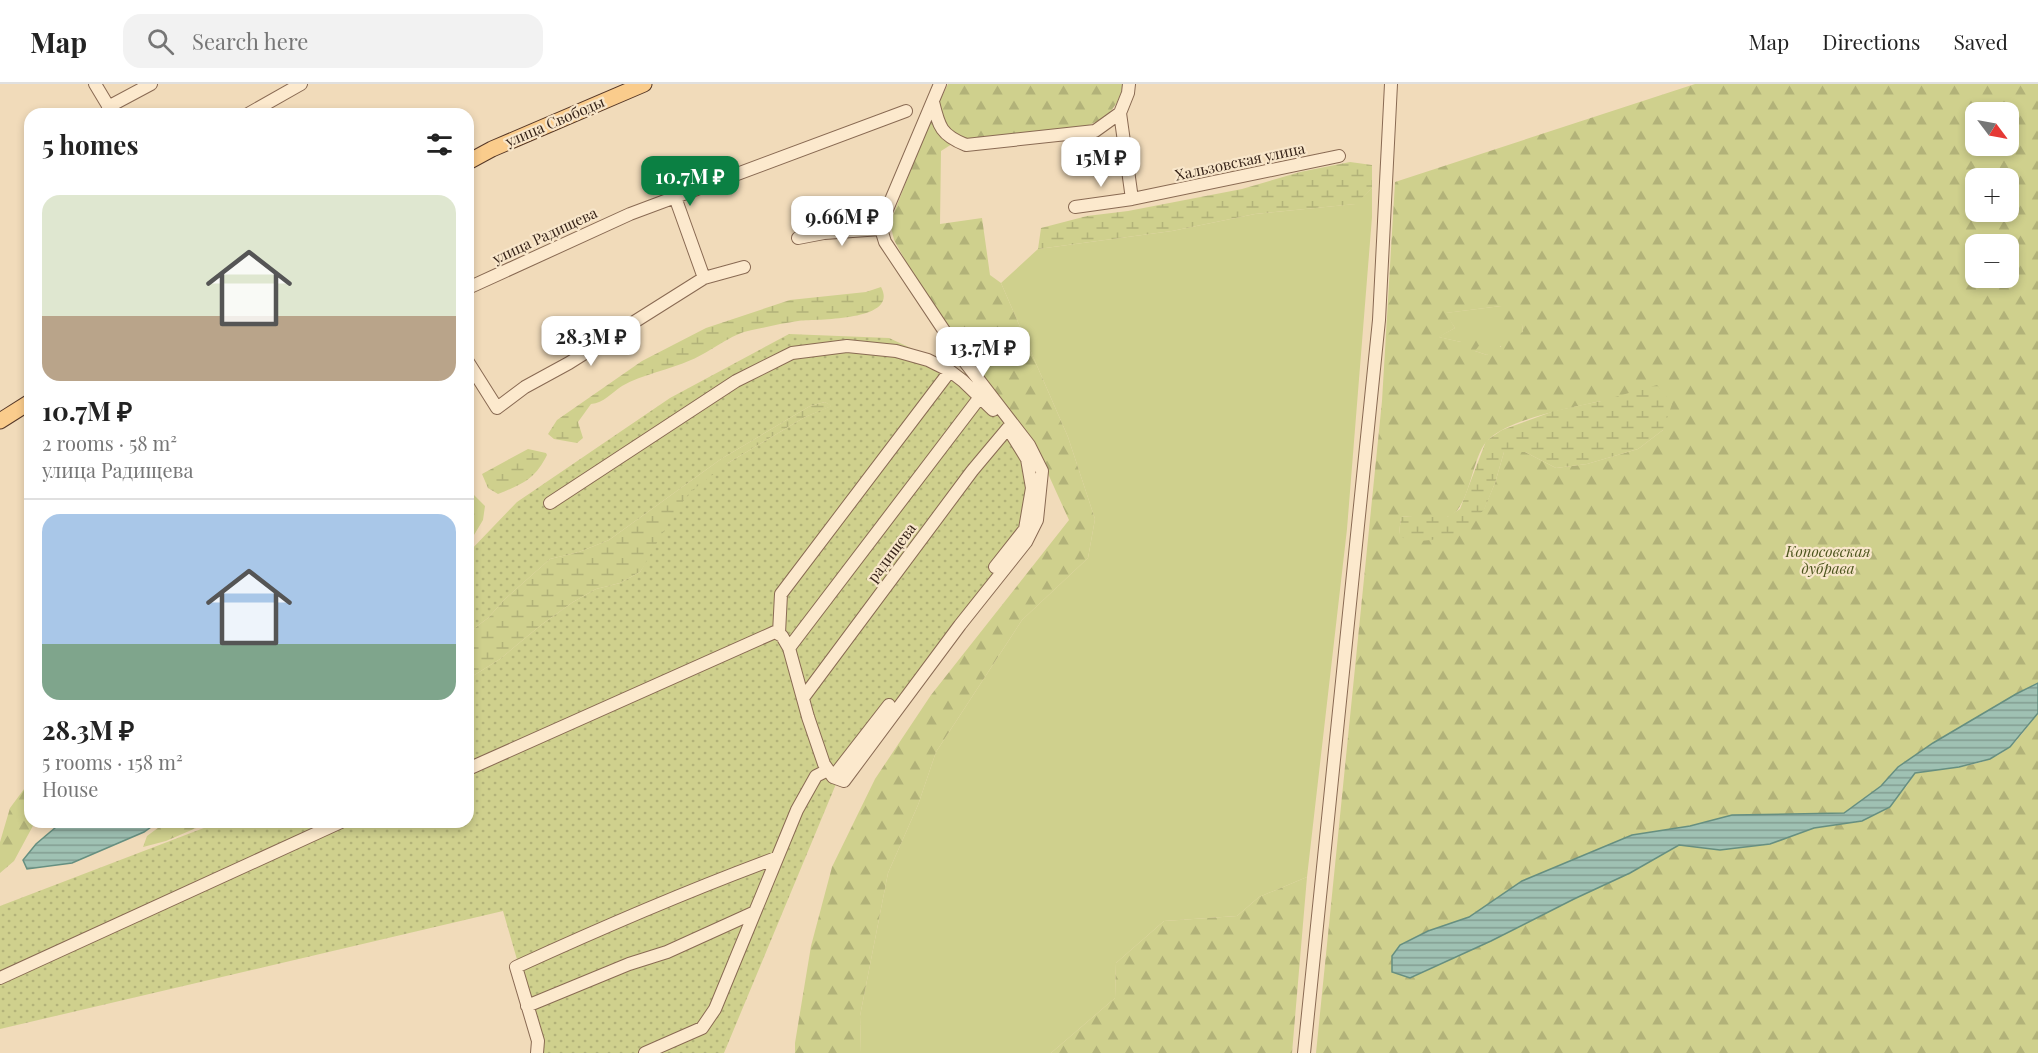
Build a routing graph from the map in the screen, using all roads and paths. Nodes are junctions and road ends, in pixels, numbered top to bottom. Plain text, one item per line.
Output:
1 (95, 84) edge
2 (151, 84) edge
3 (301, 84) edge
4 (644, 84) edge
5 (940, 84) edge
6 (1129, 84) edge
7 (1392, 84) edge
8 (933, 102) junction
9 (109, 108) edge
10 (113, 108) edge
11 (259, 108) edge
12 (906, 111) dead end
13 (1120, 112) junction
14 (1339, 156) dead end
15 (474, 159) edge
16 (675, 197) junction
17 (1131, 199) junction
18 (1075, 207) dead end
19 (880, 229) junction
20 (798, 238) dead end
21 (744, 267) dead end
22 (704, 278) junction
23 (474, 285) edge
24 (950, 371) junction
25 (474, 372) edge
26 (980, 397) junction
27 (24, 406) edge
28 (0, 421) edge
29 (1008, 428) junction
30 (550, 503) dead end
31 (779, 633) junction
32 (789, 648) junction
33 (803, 698) junction
34 (474, 766) edge
35 (830, 773) junction
36 (328, 828) edge
37 (776, 858) junction
38 (753, 913) junction
39 (0, 978) edge
40 (527, 1006) junction
41 (537, 1053) edge
42 (645, 1053) edge
43 (1304, 1053) edge

1 - 9 street
2 - 10 street
3 - 11 street
4 - 15 main road, улица Свободы
5 - 8 street
6 - 13 street
7 - 43 street
8 - 13 street
8 - 19 street
12 - 16 street, улица Радищева
13 - 17 street
14 - 17 street, Хальзовская улица
16 - 22 street
16 - 23 street, улица Радищева
17 - 18 street, Хальзовская улица
19 - 20 street
19 - 35 street
21 - 22 street
22 - 25 street
24 - 26 street
24 - 30 street
24 - 31 street
26 - 29 street
26 - 32 street
27 - 28 main road
29 - 33 street, радищева
29 - 35 street
31 - 32 street
31 - 34 street
32 - 33 street
33 - 35 street
35 - 37 street
36 - 39 street
37 - 38 street
37 - 40 street
38 - 40 street
38 - 42 street
40 - 41 street

